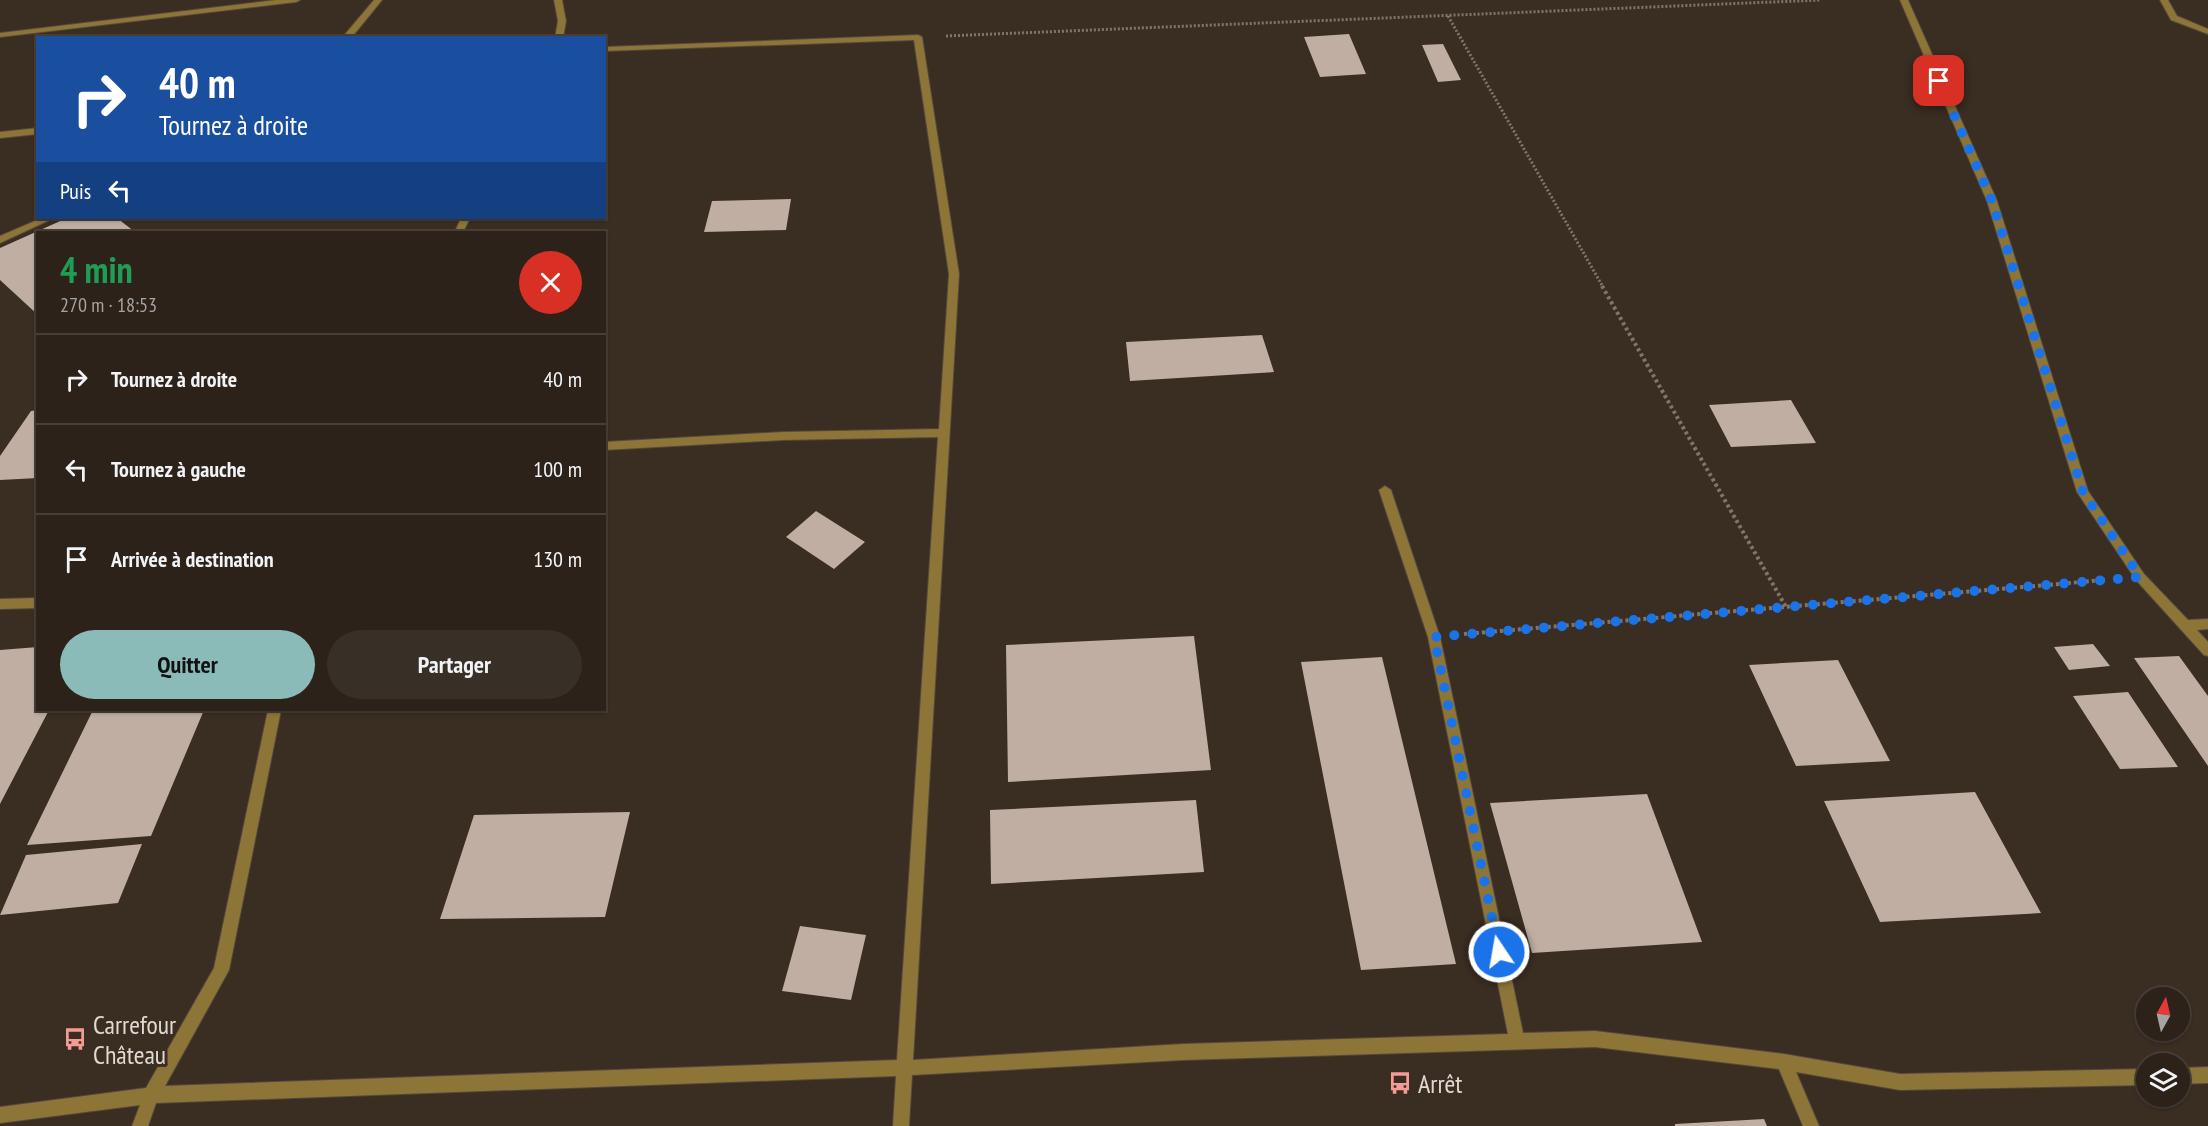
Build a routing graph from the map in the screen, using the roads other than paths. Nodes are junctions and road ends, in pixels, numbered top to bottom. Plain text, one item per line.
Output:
1 (296, 0) edge
2 (378, 0) edge
3 (559, 0) edge
4 (1904, 0) edge
5 (2164, 0) edge
6 (2208, 32) edge
7 (0, 35) edge
8 (347, 36) edge
9 (559, 36) edge
10 (606, 49) edge
11 (36, 131) edge
12 (0, 135) edge
13 (47, 219) edge
14 (0, 240) edge
15 (944, 433) junction
16 (606, 446) edge
17 (1385, 490) dead end
18 (36, 603) edge
19 (0, 604) edge
20 (2208, 624) edge
21 (2185, 625) junction
22 (2208, 651) edge
23 (274, 711) edge
24 (1518, 1041) junction
25 (1784, 1062) junction
26 (904, 1068) junction
27 (2208, 1075) edge
28 (2190, 1076) edge
29 (2136, 1077) edge
30 (151, 1095) junction
31 (0, 1115) edge
32 (140, 1126) edge
33 (901, 1126) edge
34 (1811, 1126) edge

1 - 7 street
2 - 8 street
3 - 9 street
4 - 21 street
5 - 6 street
10 - 15 street
11 - 12 street
13 - 14 street
15 - 16 street
15 - 26 street
17 - 24 street
18 - 19 street
20 - 21 street
21 - 22 street
23 - 30 street
24 - 25 street
24 - 26 street
25 - 29 street
25 - 34 street
26 - 30 street
26 - 33 street
27 - 28 street
30 - 31 street
30 - 32 street

